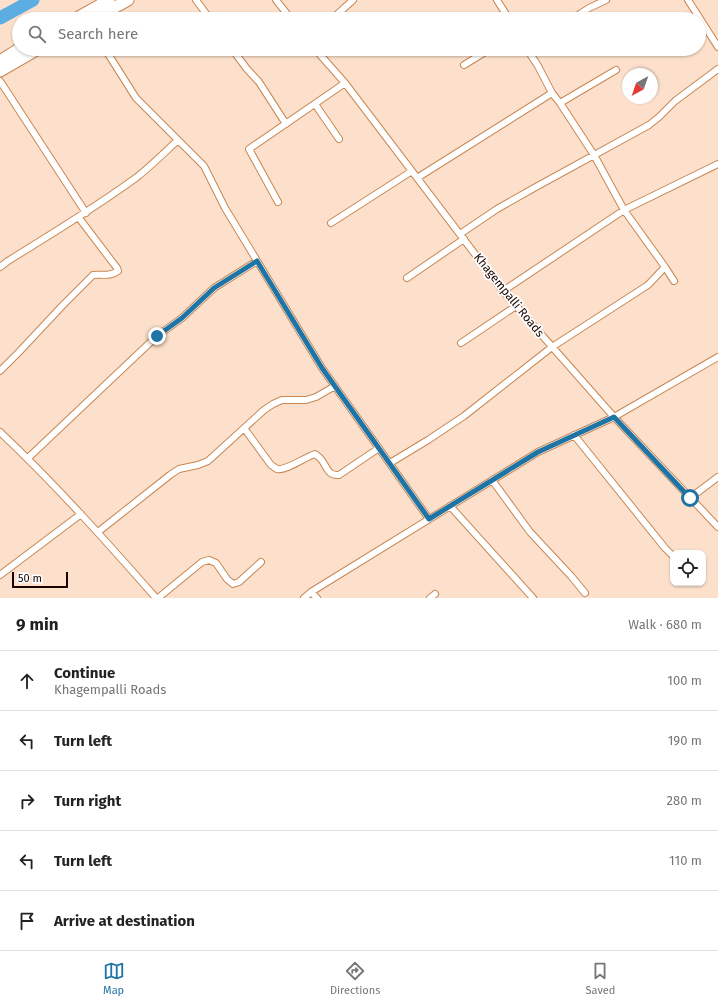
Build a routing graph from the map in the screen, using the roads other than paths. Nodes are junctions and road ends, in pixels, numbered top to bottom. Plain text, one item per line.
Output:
1 (109, 0) edge
2 (128, 0) edge
3 (196, 0) edge
4 (276, 0) edge
5 (353, 0) edge
6 (497, 0) edge
7 (606, 0) edge
8 (688, 0) edge
9 (88, 12) edge
10 (107, 12) edge
11 (205, 12) edge
12 (285, 12) edge
13 (340, 12) edge
14 (504, 12) edge
15 (583, 12) edge
16 (696, 12) edge
17 (706, 28) edge
18 (718, 47) edge
19 (12, 53) edge
20 (26, 56) edge
21 (109, 56) edge
22 (237, 56) edge
23 (321, 56) edge
24 (479, 56) edge
25 (532, 56) edge
26 (0, 60) edge
27 (464, 65) dead end
28 (718, 69) edge
29 (616, 70) dead end
30 (0, 71) edge
31 (0, 81) edge
32 (345, 83) junction
33 (552, 93) junction
34 (560, 103) junction
35 (315, 104) junction
36 (286, 124) junction
37 (339, 139) dead end
38 (178, 140) junction
39 (594, 155) junction
40 (718, 164) edge
41 (412, 171) junction
42 (418, 178) junction
43 (278, 202) dead end
44 (624, 210) junction
45 (86, 213) junction
46 (79, 218) junction
47 (331, 224) dead end
48 (462, 237) junction
49 (257, 261) junction
50 (0, 267) edge
51 (666, 267) junction
52 (407, 278) dead end
53 (674, 281) dead end
54 (503, 291) junction
55 (516, 306) junction
56 (461, 343) dead end
57 (553, 348) junction
58 (718, 357) edge
59 (0, 370) edge
60 (335, 386) junction
61 (614, 417) junction
62 (244, 428) junction
63 (0, 432) edge
64 (574, 435) junction
65 (379, 448) junction
66 (28, 458) junction
67 (390, 463) junction
68 (718, 477) edge
69 (492, 480) junction
70 (690, 498) junction
71 (450, 506) junction
72 (81, 514) junction
73 (429, 519) junction
74 (718, 528) edge
75 (98, 532) junction
76 (670, 553) edge
77 (261, 562) dead end
78 (0, 575) edge
79 (312, 592) junction
80 (585, 593) dead end
81 (157, 598) edge
82 (304, 598) edge
83 (317, 598) edge
84 (533, 598) edge

1 - 9 highway
2 - 10 highway
3 - 11 street
4 - 12 street
5 - 13 street
6 - 14 street
7 - 15 street
8 - 16 street
17 - 18 street
19 - 26 highway
20 - 30 highway
21 - 38 street
22 - 36 street
23 - 32 street, Khagempalli Roads
24 - 27 street
25 - 33 street
28 - 39 street
29 - 34 street
31 - 45 street
32 - 35 street
32 - 41 street, Khagempalli Roads
33 - 34 street
33 - 42 street
34 - 39 street
35 - 36 street
35 - 37 street
36 - 43 street
38 - 45 street
38 - 49 street
39 - 44 street
39 - 48 street
40 - 44 street
41 - 42 street, Khagempalli Roads
41 - 47 street
42 - 48 street, Khagempalli Roads
44 - 51 street
44 - 54 street
45 - 46 street
46 - 50 street
46 - 59 street
48 - 52 street
48 - 54 street, Khagempalli Roads
49 - 60 street
49 - 66 street
51 - 53 street
51 - 57 street
54 - 55 street, Khagempalli Roads
55 - 56 street
55 - 57 street, Khagempalli Roads
57 - 61 street, Khagempalli Roads
57 - 67 street
58 - 61 street
60 - 62 street
60 - 65 street
61 - 64 street
61 - 70 street, Khagempalli Roads
62 - 65 street
62 - 75 street
63 - 66 street
64 - 69 street
64 - 76 street
65 - 67 street
66 - 72 street
67 - 73 street
68 - 70 street
69 - 71 street
69 - 80 street
70 - 74 street, Khagempalli Roads
71 - 73 street
71 - 84 street
72 - 75 street
72 - 78 street
73 - 79 street
75 - 81 street
77 - 81 street
79 - 82 street
79 - 83 street

